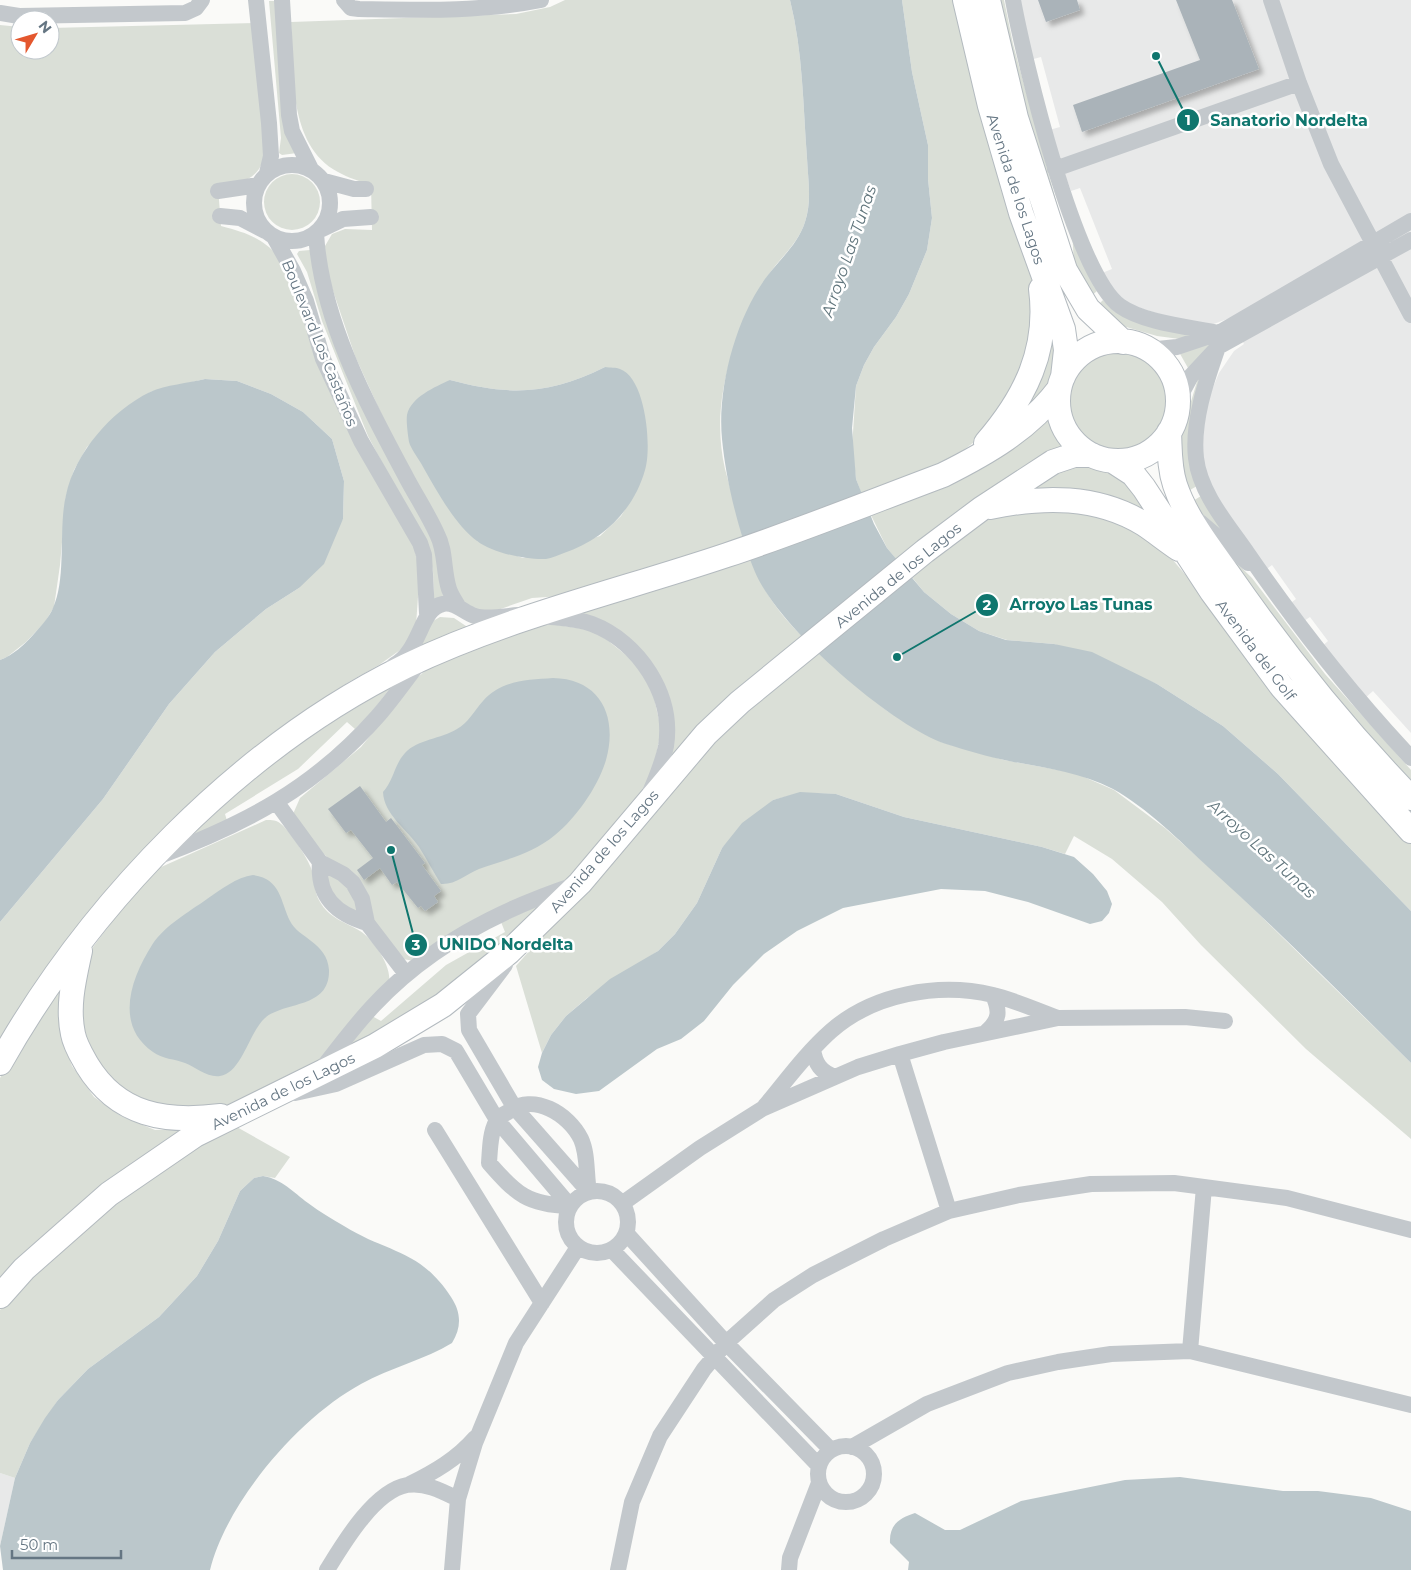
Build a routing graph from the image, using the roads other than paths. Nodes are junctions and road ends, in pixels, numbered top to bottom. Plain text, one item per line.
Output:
1 (202, 0) edge
2 (256, 0) edge
3 (282, 0) edge
4 (344, 0) edge
5 (541, 0) edge
6 (965, 0) edge
7 (988, 0) edge
8 (1013, 0) edge
9 (1271, 0) edge
10 (0, 13) edge
11 (1299, 83) junction
12 (312, 169) junction
13 (1055, 169) junction
14 (263, 179) junction
15 (324, 181) junction
16 (366, 189) dead end
17 (218, 191) dead end
18 (1067, 204) junction
19 (220, 216) dead end
20 (372, 217) dead end
21 (1411, 221) edge
22 (318, 232) junction
23 (271, 235) junction
24 (1411, 240) edge
25 (1375, 250) junction
26 (1037, 258) junction
27 (1065, 270) junction
28 (1411, 315) edge
29 (1225, 336) junction
30 (1123, 342) junction
31 (1148, 350) junction
32 (1061, 383) junction
33 (1178, 400) junction
34 (1169, 432) junction
35 (1102, 458) junction
36 (970, 462) junction
37 (981, 509) junction
38 (1185, 509) junction
39 (1189, 556) junction
40 (1264, 578) junction
41 (458, 606) junction
42 (427, 613) junction
43 (537, 615) junction
44 (422, 659) junction
45 (320, 717) junction
46 (1411, 758) edge
47 (1411, 798) edge
48 (277, 803) junction
49 (644, 806) junction
50 (1411, 830) edge
51 (152, 858) junction
52 (320, 862) junction
53 (580, 883) junction
54 (367, 923) junction
55 (535, 929) junction
56 (82, 942) junction
57 (406, 974) junction
58 (993, 995) junction
59 (1058, 1018) junction
60 (1225, 1021) dead end
61 (986, 1032) junction
62 (813, 1049) junction
63 (900, 1054) junction
64 (0, 1063) edge
65 (316, 1075) junction
66 (835, 1078) junction
67 (273, 1097) junction
68 (514, 1107) junction
69 (762, 1109) junction
70 (236, 1114) junction
71 (496, 1120) junction
72 (436, 1130) dead end
73 (1204, 1187) junction
74 (589, 1192) junction
75 (622, 1204) junction
76 (570, 1206) junction
77 (949, 1211) junction
78 (1411, 1230) edge
79 (626, 1234) junction
80 (578, 1247) junction
81 (612, 1250) junction
82 (0, 1296) edge
83 (542, 1302) junction
84 (726, 1342) junction
85 (1190, 1351) junction
86 (714, 1356) junction
87 (1411, 1405) edge
88 (890, 1424) junction
89 (479, 1432) junction
90 (852, 1447) junction
91 (831, 1450) junction
92 (872, 1463) junction
93 (819, 1466) junction
94 (819, 1483) junction
95 (408, 1485) junction
96 (458, 1499) junction
97 (841, 1502) junction
98 (803, 1525) junction
99 (327, 1570) edge
100 (452, 1570) edge
101 (618, 1570) edge
102 (789, 1570) edge

1 - 10 street
2 - 14 street
3 - 12 street
4 - 5 street
6 - 26 street, Avenida de los Lagos
7 - 27 street, Avenida de los Lagos
8 - 13 street
9 - 11 street
11 - 13 street
11 - 25 street
12 - 14 street
12 - 15 street
13 - 18 street
14 - 17 street
14 - 23 street
15 - 16 street
15 - 22 street
18 - 27 street
18 - 29 street
19 - 23 street
20 - 22 street
21 - 25 street
22 - 23 street
22 - 41 street, Boulevard Los Castaños
23 - 42 street, Boulevard Los Castaños
24 - 25 street
25 - 28 street
25 - 29 street
26 - 32 street, Avenida de los Lagos
26 - 36 street
27 - 30 street, Avenida de los Lagos
29 - 31 street
29 - 33 street
29 - 40 street
30 - 31 street
30 - 32 street
31 - 33 street
32 - 35 street
32 - 36 street
33 - 34 street
34 - 35 street
34 - 38 street, Avenida del Golf
35 - 37 street, Avenida de los Lagos
35 - 39 street, Avenida del Golf
36 - 43 street
37 - 39 street
37 - 49 street, Avenida de los Lagos
38 - 40 street
38 - 47 street, Avenida del Golf
39 - 50 street, Avenida del Golf
40 - 46 street
41 - 42 street
41 - 43 street
42 - 45 street, Boulevard Los Castaños
43 - 44 street
43 - 49 street
44 - 45 street
44 - 48 street
45 - 51 street
48 - 51 street
48 - 52 street
49 - 53 street, Avenida de los Lagos
51 - 56 street
52 - 54 street
52 - 54 street
53 - 55 street, Avenida de los Lagos
53 - 57 street
54 - 57 street
55 - 65 street, Avenida de los Lagos
55 - 68 street
56 - 64 street
56 - 70 street
57 - 65 street
58 - 59 street
58 - 61 street
58 - 62 street
59 - 60 street
59 - 61 street
61 - 63 street
62 - 66 street
62 - 69 street
63 - 66 street
63 - 77 street
65 - 67 street, Avenida de los Lagos
66 - 69 street
67 - 70 street, Avenida de los Lagos
67 - 71 street
68 - 71 street
68 - 74 street
68 - 74 street
69 - 75 street
70 - 82 street, Avenida de los Lagos
71 - 76 street
71 - 76 street
72 - 83 street
73 - 77 street
73 - 78 street
73 - 85 street
74 - 75 street
74 - 76 street
75 - 79 street
76 - 80 street
77 - 84 street
79 - 81 street
79 - 84 street
80 - 81 street
80 - 83 street
81 - 86 street
83 - 89 street
84 - 86 street
84 - 91 street
85 - 87 street
85 - 88 street
86 - 93 street
86 - 101 street
88 - 90 street
88 - 92 street
89 - 95 street
89 - 96 street
90 - 91 street
90 - 92 street
91 - 93 street
92 - 97 street
93 - 94 street
94 - 97 street
94 - 98 street
95 - 96 street
95 - 99 street
96 - 100 street
97 - 98 street
98 - 102 street

